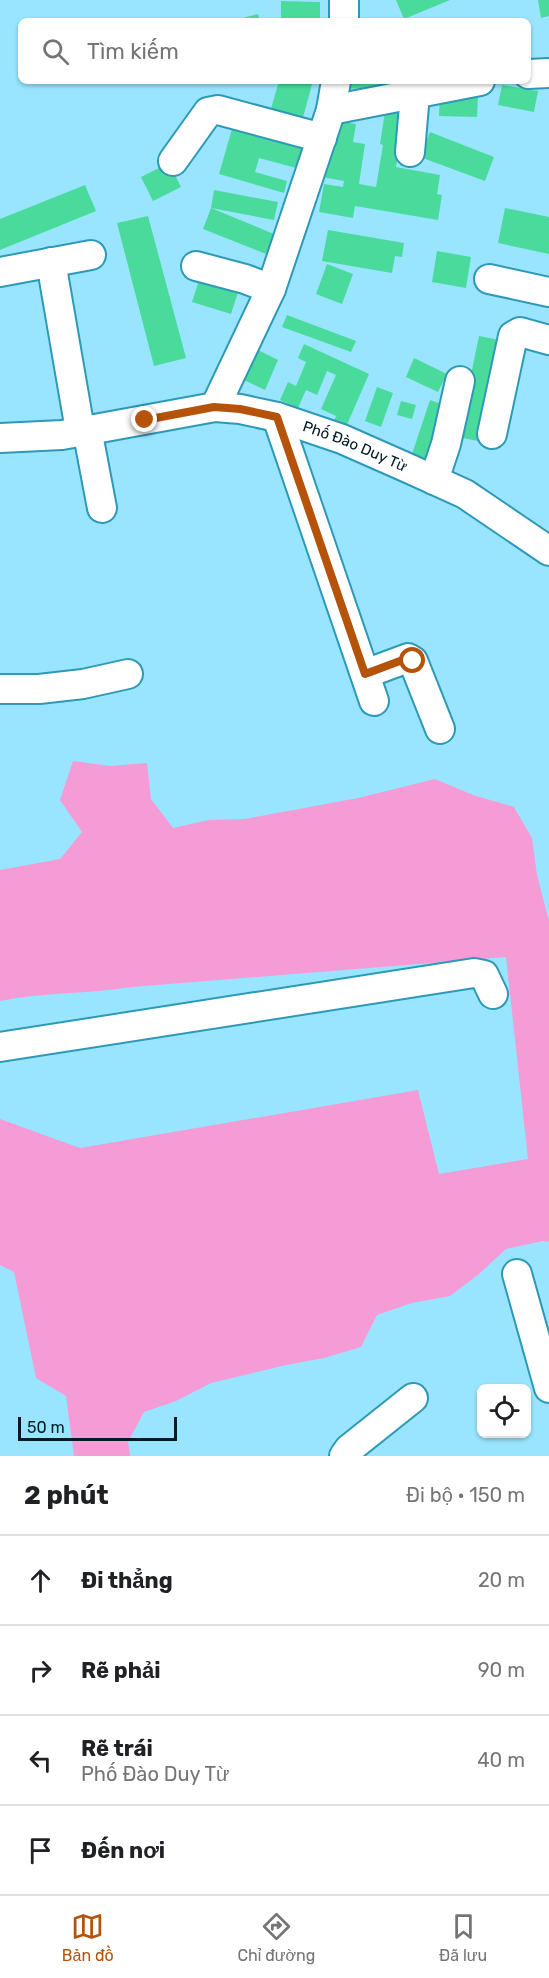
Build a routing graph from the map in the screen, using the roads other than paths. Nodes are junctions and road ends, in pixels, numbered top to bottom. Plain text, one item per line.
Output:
1 (344, 0) edge
2 (344, 18) edge
3 (549, 73) edge
4 (531, 74) edge
5 (335, 84) edge
6 (465, 84) edge
7 (415, 94) junction
8 (331, 110) junction
9 (322, 138) junction
10 (410, 152) dead end
11 (173, 161) dead end
12 (91, 255) dead end
13 (51, 262) junction
14 (196, 266) dead end
15 (0, 272) edge
16 (489, 279) dead end
17 (271, 289) junction
18 (549, 292) edge
19 (549, 340) edge
20 (460, 381) dead end
21 (214, 407) junction
22 (277, 417) junction
23 (83, 430) junction
24 (492, 434) dead end
25 (0, 438) edge
26 (434, 480) junction
27 (102, 508) dead end
28 (549, 551) edge
29 (128, 674) dead end
30 (365, 674) junction
31 (0, 689) edge
32 (374, 701) dead end
33 (440, 729) dead end
34 (493, 994) dead end
35 (0, 1047) edge
36 (517, 1274) dead end
37 (549, 1388) edge
38 (412, 1398) dead end
39 (344, 1456) edge

1 - 2 street
3 - 4 street
5 - 8 street
6 - 7 street
7 - 8 street
7 - 10 street
8 - 9 street
9 - 11 street
9 - 17 street
12 - 13 street
13 - 15 street
13 - 23 street
14 - 17 street
16 - 18 street
17 - 21 street
19 - 24 street
20 - 26 street
21 - 22 street, Phố Đào Duy Từ
21 - 23 street, Phố Đào Duy Từ
22 - 26 street, Phố Đào Duy Từ
22 - 30 street
23 - 25 street, Phố Đào Duy Từ
23 - 27 street
26 - 28 street, Phố Đào Duy Từ
29 - 31 street
30 - 32 street
30 - 33 street
34 - 35 street
36 - 37 street
38 - 39 street

